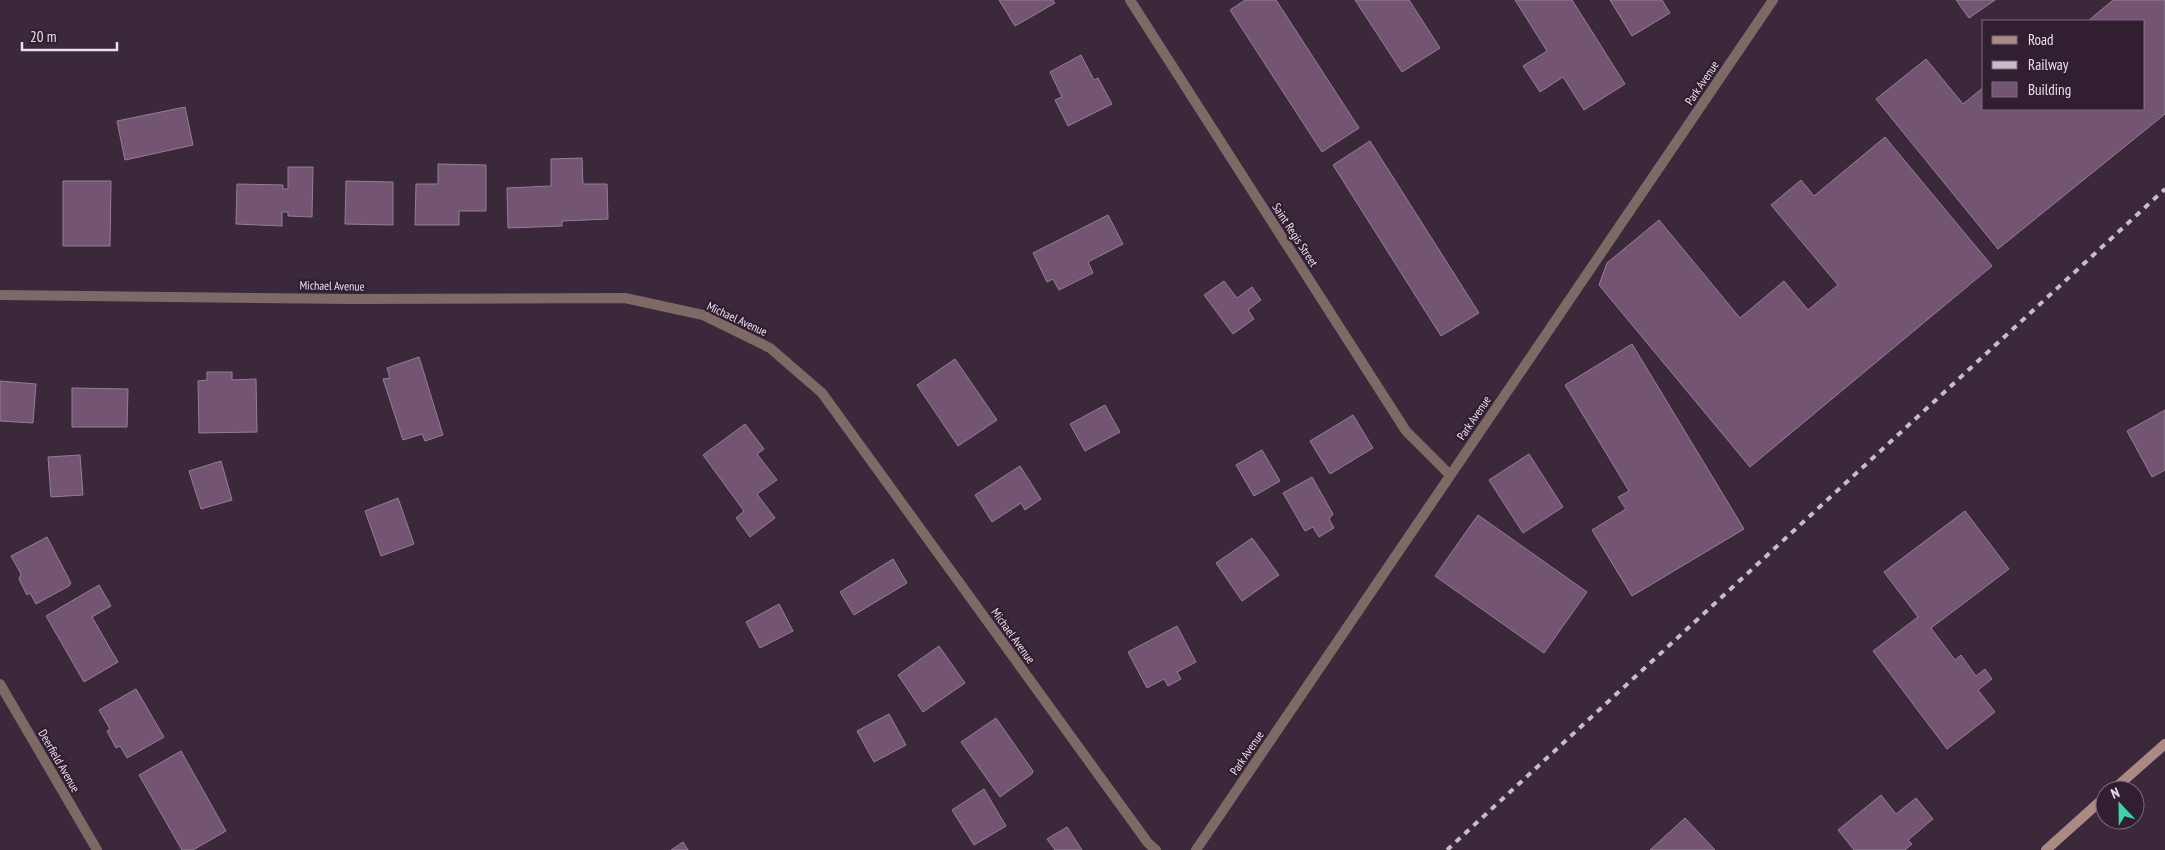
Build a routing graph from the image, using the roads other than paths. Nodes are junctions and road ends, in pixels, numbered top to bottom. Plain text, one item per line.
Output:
1 (1130, 0) edge
2 (1773, 0) edge
3 (0, 294) edge
4 (1450, 475) junction
5 (0, 684) edge
6 (4, 700) edge
7 (2165, 744) edge
8 (2124, 780) edge
9 (2095, 806) edge
10 (97, 850) edge
11 (1156, 850) edge
12 (1196, 850) edge
13 (2046, 850) edge

1 - 4 street, Saint Regis Street
2 - 4 street, Park Avenue
3 - 11 street, Michael Avenue
4 - 12 street, Park Avenue
5 - 6 street, Deerfield Avenue
6 - 10 street, Deerfield Avenue
7 - 8 main road
9 - 13 main road

